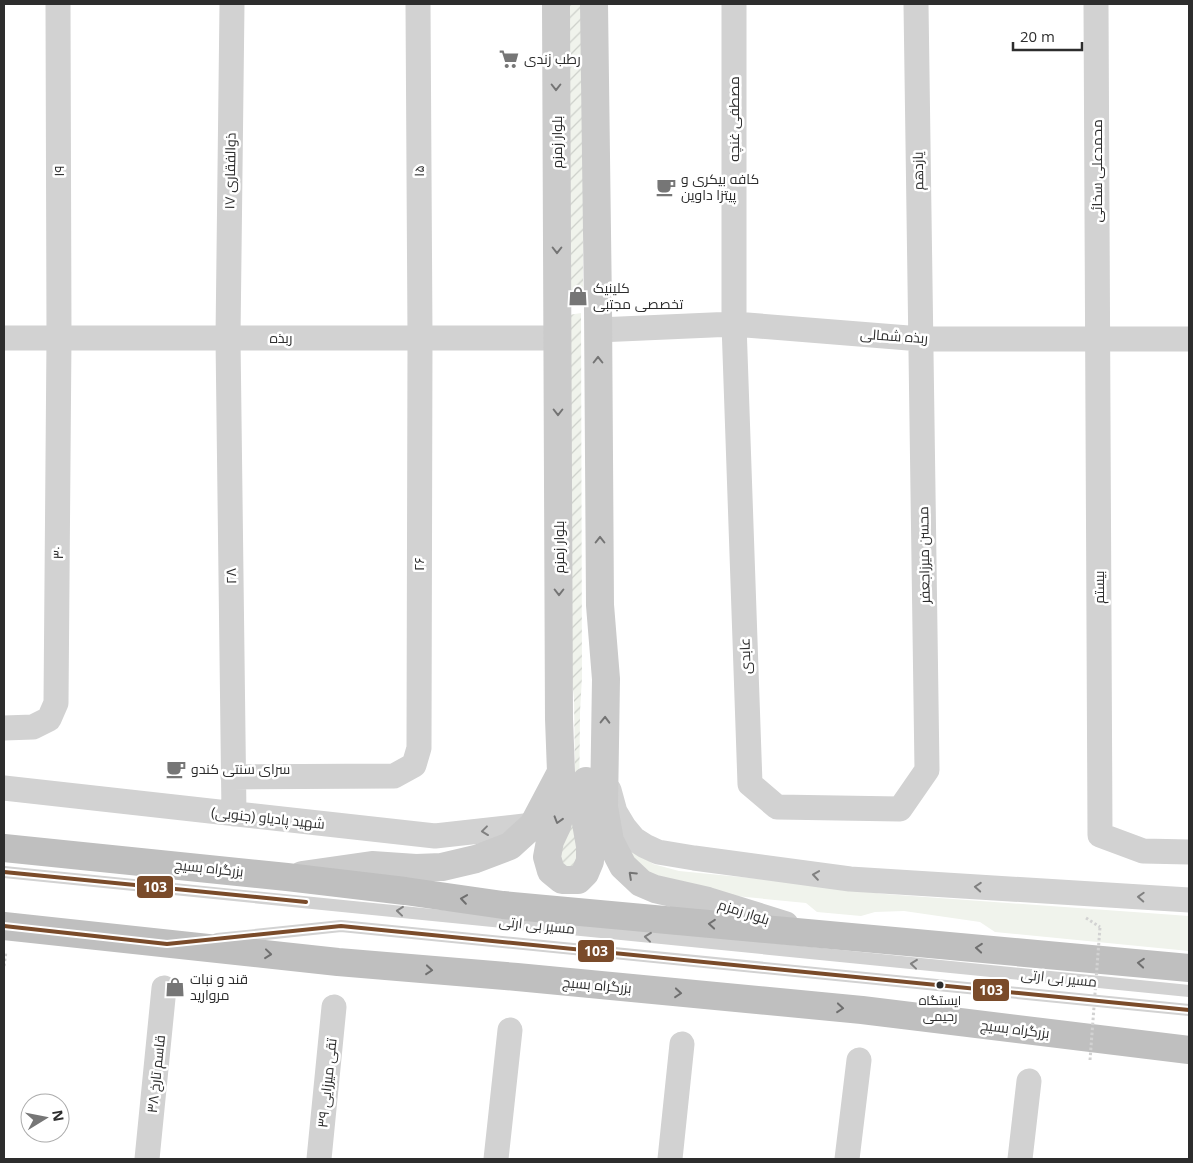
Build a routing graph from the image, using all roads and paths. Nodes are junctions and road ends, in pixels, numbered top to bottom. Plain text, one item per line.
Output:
1 (58, 4) edge
2 (232, 4) edge
3 (418, 4) edge
4 (556, 4) edge
5 (594, 4) edge
6 (734, 4) edge
7 (916, 4) edge
8 (1096, 4) edge
9 (734, 324) junction
10 (598, 330) junction
11 (4, 338) edge
12 (59, 338) junction
13 (228, 338) junction
14 (420, 338) junction
15 (558, 338) junction
16 (921, 339) junction
17 (1097, 339) junction
18 (1189, 339) edge
19 (600, 605) junction
20 (4, 728) edge
21 (926, 770) joint
22 (560, 772) junction
23 (605, 776) junction
24 (233, 777) junction
25 (4, 788) edge
26 (234, 814) junction
27 (533, 825) junction
28 (4, 848) edge
29 (1189, 852) edge
30 (4, 872) edge
31 (287, 877) junction
32 (1189, 900) edge
33 (1100, 927) dead end
34 (810, 933) junction
35 (5, 939) edge
36 (167, 944) junction
37 (4, 966) edge
38 (1189, 968) edge
39 (164, 988) dead end
40 (1189, 991) edge
41 (334, 1008) dead end
42 (1189, 1010) edge
43 (510, 1030) dead end
44 (682, 1044) dead end
45 (1189, 1050) edge
46 (859, 1060) dead end
47 (1090, 1060) dead end
48 (1029, 1081) dead end
49 (147, 1159) edge
50 (319, 1159) edge
51 (496, 1159) edge
52 (670, 1159) edge
53 (847, 1159) edge
54 (1020, 1159) edge

1 - 12 street, ۱۹
2 - 13 street, ذوالفقاری ۱۷
3 - 14 street, ۱۵
4 -> 15 main road, بلوار زمزم
5 - 10 main road, بلوار زمزم
6 - 9 street, مصطفی غنچه
7 - 16 street, یازدهم
8 - 17 street, محمدعلی سخائی
9 - 10 street, ربذه شمالی
9 - 16 street, ربذه شمالی
9 - 21 street, عابدی
19 -> 10 main road, بلوار زمزم
11 - 12 street, ربذه
12 - 13 street, ربذه
12 - 20 street, ۳۰
13 - 14 street, ربذه
13 - 24 street, ۲۸
14 - 15 street, ربذه
14 - 24 street, ۲۶
15 -> 22 main road, بلوار زمزم
16 - 17 street, ربذه شمالی
16 - 21 street, محسن میرزاجعفر
17 - 18 street, ربذه شمالی
17 - 29 street, بیستم
22 -> 19 main road
23 -> 19 main road, بلوار زمزم
22 - 27 main road, بلوار زمزم
32 -> 23 street
34 -> 23 main road, بلوار زمزم
24 - 26 street, ۲۸
25 - 26 street, شهید پادیاو (جنوبی)
27 -> 26 street, شهید پادیاو (جنوبی)
27 - 31 main road, بلوار زمزم
28 - 31 highway, بزرگراه بسیج
40 -> 30 lane, مسیر بی ارتی
34 -> 31 highway, بزرگراه بسیج
33 - 47 path, bridge
38 -> 34 highway, بزرگراه بسیج
35 - 36 highway, بزرگراه بسیج
35 - 37 path
36 - 42 lane, مسیر بی ارتی
36 -> 45 highway, بزرگراه بسیج
39 - 49 street, قاسم تارخ ۳۸
41 - 50 street, تقی میرزایی ۳۹
43 - 51 street
44 - 52 street
46 - 53 street
48 - 54 street

